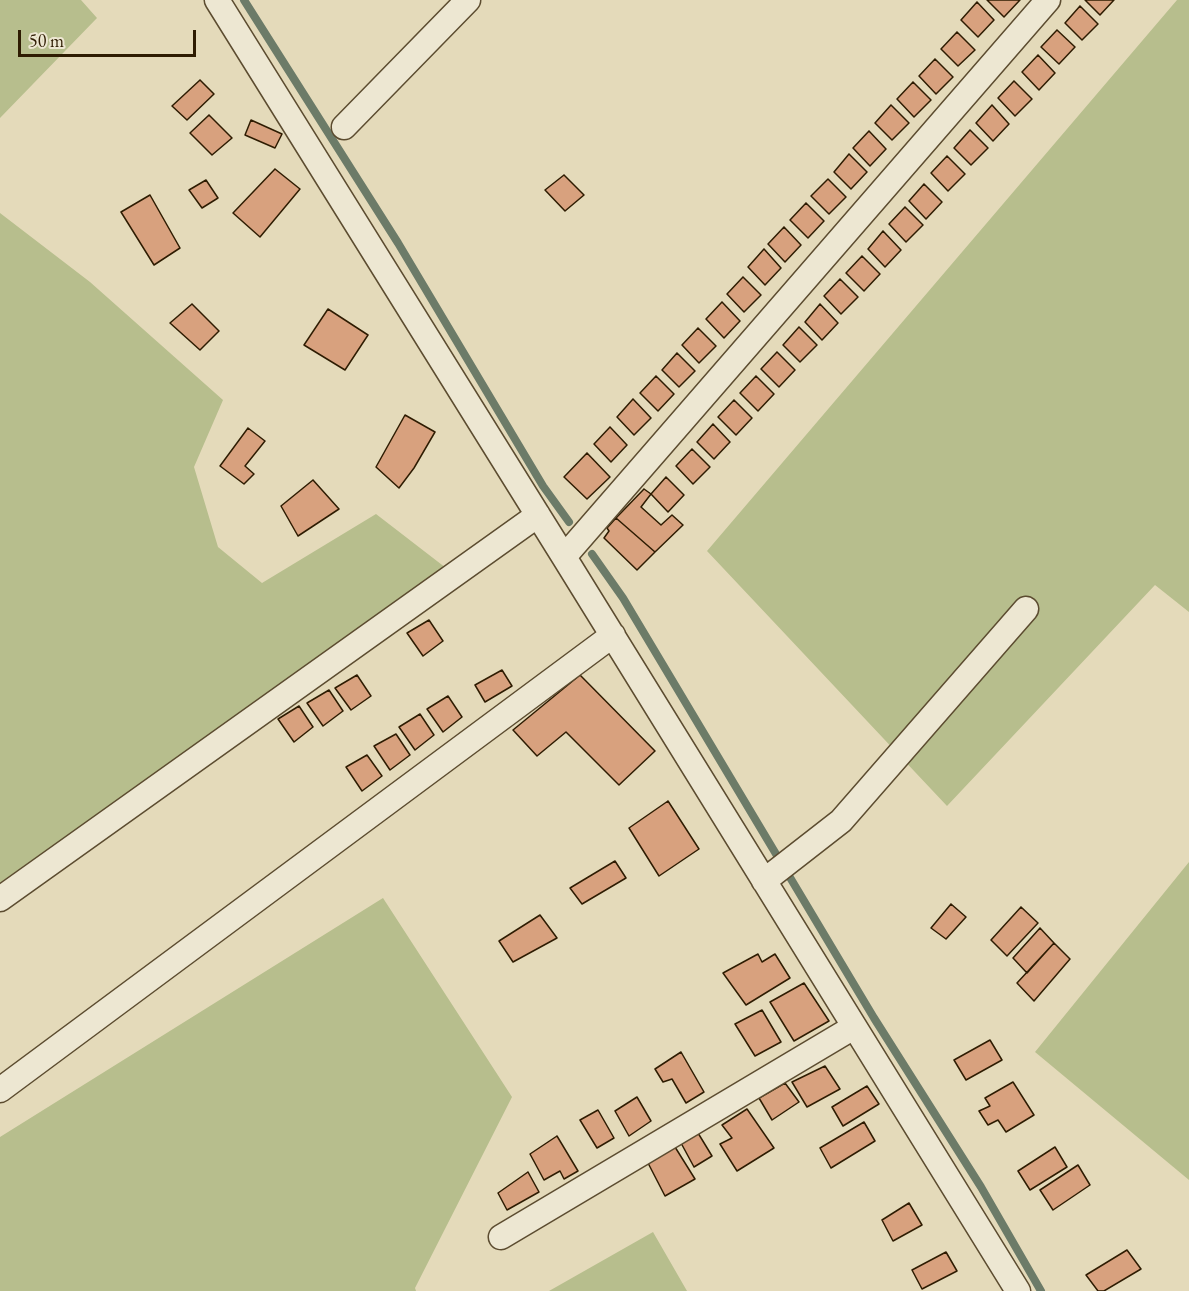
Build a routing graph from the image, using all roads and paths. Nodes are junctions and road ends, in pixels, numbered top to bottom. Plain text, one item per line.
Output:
1 (217, 0) edge
2 (468, 0) edge
3 (1048, 0) edge
4 (344, 127) dead end
5 (538, 515) junction
6 (564, 557) junction
7 (1026, 609) dead end
8 (613, 635) junction
9 (767, 878) junction
10 (0, 899) edge
11 (854, 1027) junction
12 (0, 1090) edge
13 (501, 1237) dead end
14 (1018, 1291) edge

1 - 5 street
2 - 4 street
3 - 6 street
5 - 6 street
5 - 10 street
6 - 8 street
7 - 9 street
8 - 9 street
8 - 12 street
9 - 11 street
11 - 13 street
11 - 14 street

